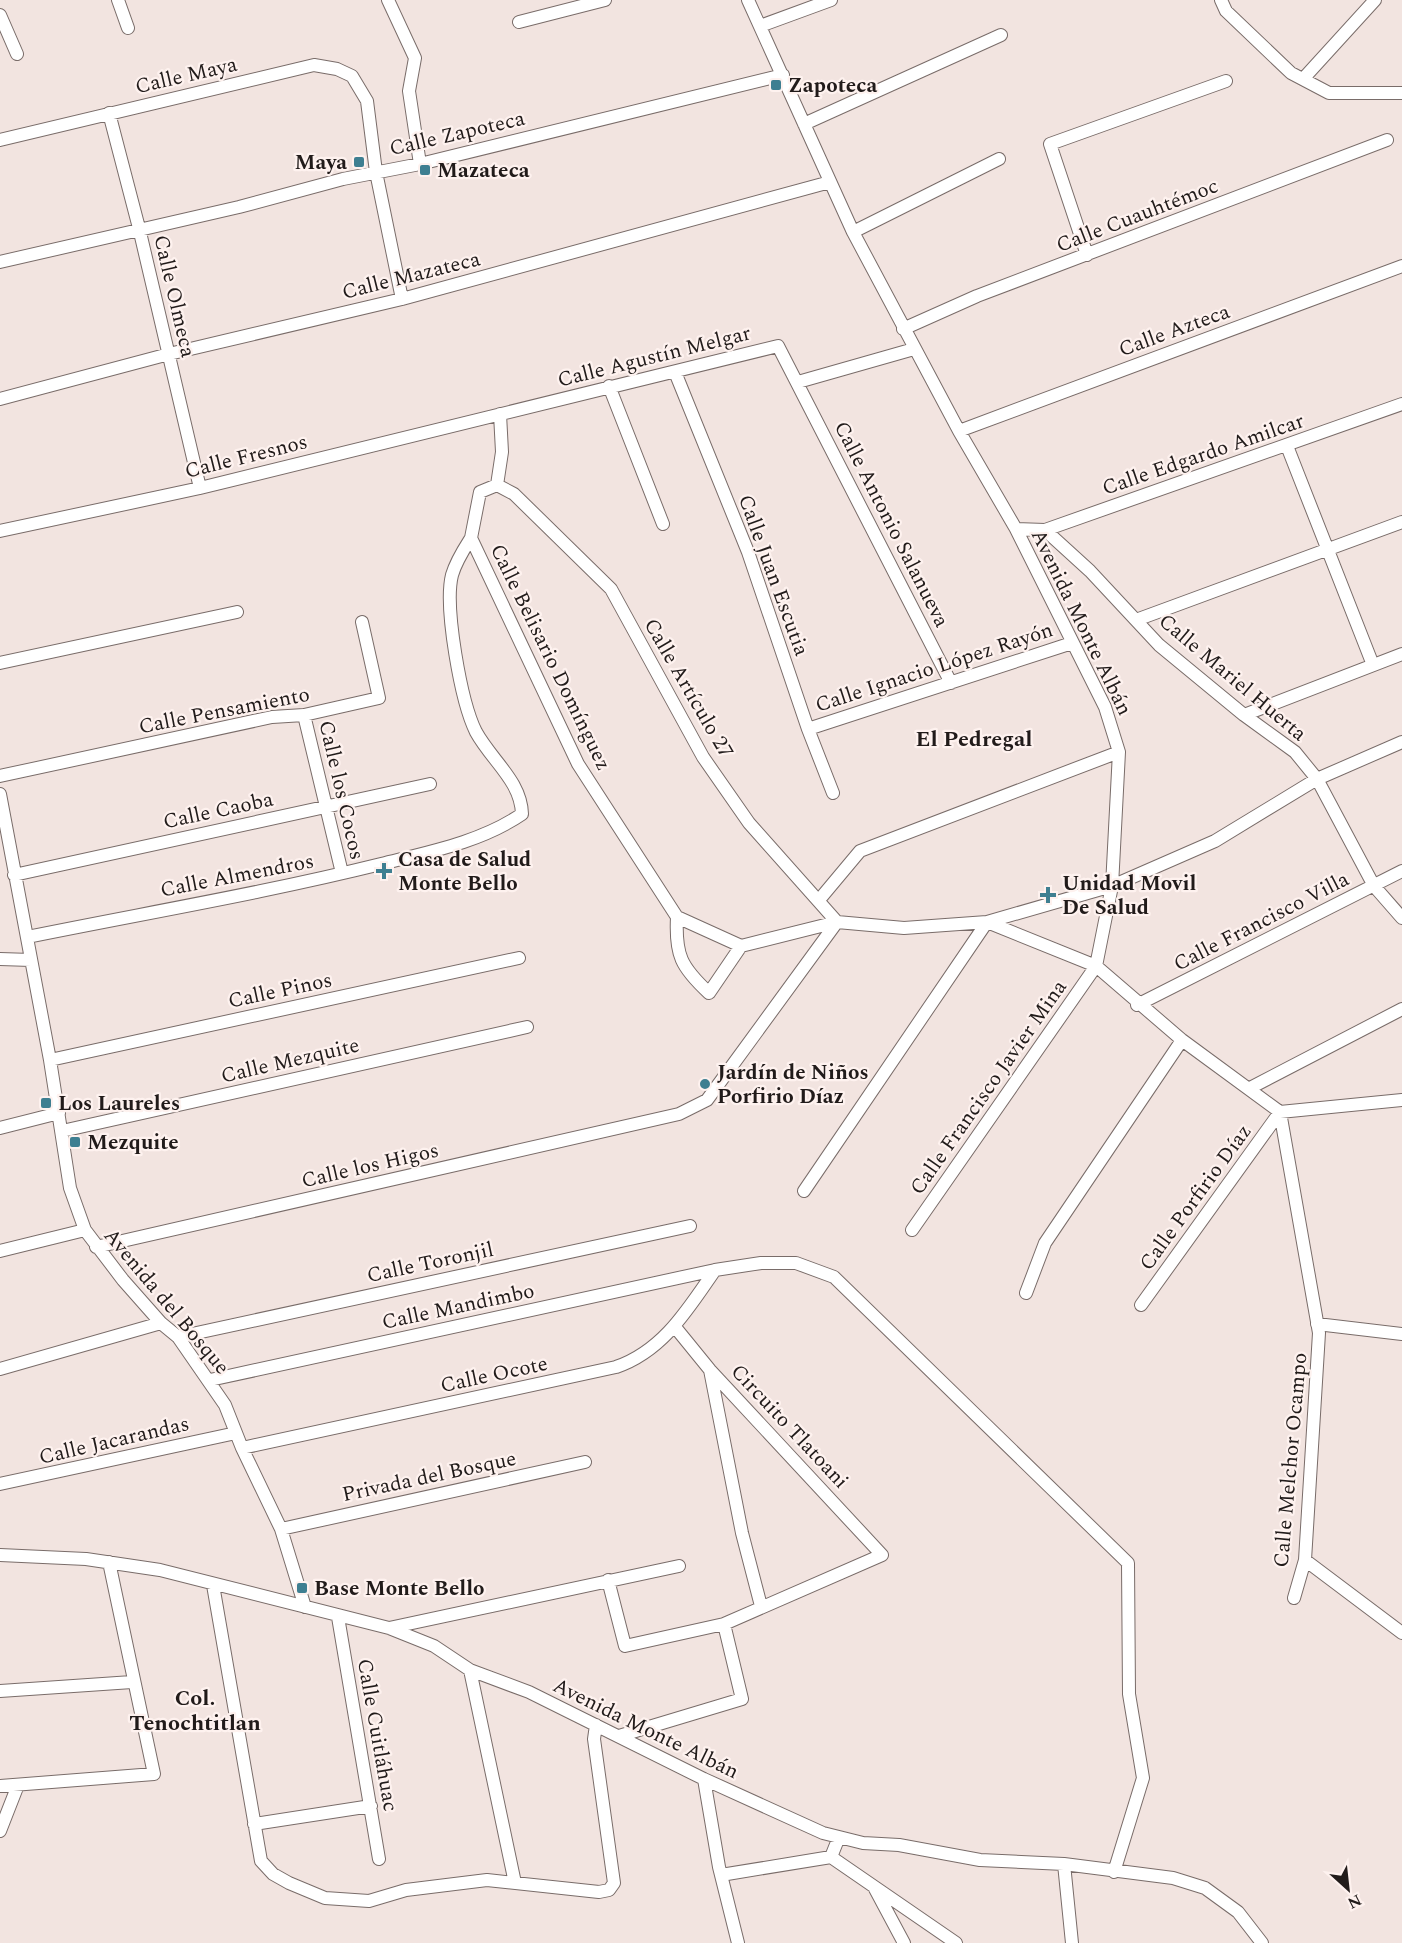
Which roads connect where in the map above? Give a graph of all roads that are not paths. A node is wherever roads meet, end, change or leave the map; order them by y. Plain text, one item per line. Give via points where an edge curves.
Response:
1 (118, 0) edge
2 (388, 0) edge
3 (605, 0) edge
4 (748, 0) edge
5 (831, 0) edge
6 (1221, 0) edge
7 (1375, 0) edge
8 (0, 15) edge
9 (519, 22) dead end
10 (760, 26) junction
11 (128, 28) dead end
12 (1001, 35) dead end
13 (17, 54) dead end
14 (783, 75) junction
15 (1303, 79) junction
16 (1226, 81) dead end
17 (1402, 93) edge
18 (109, 113) junction
19 (804, 124) junction
20 (0, 140) edge
21 (1387, 140) dead end
22 (999, 159) dead end
23 (420, 164) junction
24 (375, 172) junction
25 (830, 182) junction
26 (139, 228) junction
27 (853, 232) junction
28 (1087, 255) junction
29 (0, 262) edge
30 (1402, 266) edge
31 (402, 299) junction
32 (903, 329) junction
33 (914, 349) junction
34 (169, 354) junction
35 (675, 372) junction
36 (798, 382) junction
37 (609, 386) junction
38 (0, 399) edge
39 (1402, 404) edge
40 (500, 414) junction
41 (959, 431) junction
42 (1287, 446) junction
43 (497, 485) junction
44 (200, 488) junction
45 (1402, 522) edge
46 (663, 524) dead end
47 (1016, 529) junction
48 (1045, 530) junction
49 (0, 531) edge
50 (471, 538) junction
51 (1329, 550) junction
52 (237, 612) dead end
53 (1136, 620) junction
54 (362, 622) dead end
55 (1072, 643) junction
56 (1402, 654) edge
57 (0, 663) edge
58 (1373, 665) junction
59 (951, 683) junction
60 (304, 715) junction
61 (1244, 715) junction
62 (808, 729) junction
63 (1402, 742) edge
64 (1119, 752) junction
65 (0, 776) edge
66 (1317, 779) junction
67 (430, 784) dead end
68 (833, 793) dead end
69 (0, 794) edge
70 (327, 806) junction
71 (1402, 871) edge
72 (342, 873) junction
73 (14, 875) junction
74 (1112, 885) junction
75 (1374, 886) junction
76 (819, 900) junction
77 (677, 917) junction
78 (1402, 918) edge
79 (837, 922) junction
80 (987, 922) junction
81 (27, 937) junction
82 (741, 946) junction
83 (519, 958) dead end
84 (0, 959) edge
85 (31, 960) junction
86 (1096, 966) junction
87 (1137, 1005) junction
88 (1402, 1009) edge
89 (527, 1027) dead end
90 (1182, 1040) junction
91 (50, 1060) junction
92 (1250, 1088) junction
93 (1402, 1100) edge
94 (1280, 1112) junction
95 (59, 1113) junction
96 (0, 1128) edge
97 (62, 1131) junction
98 (804, 1191) dead end
99 (690, 1226) dead end
100 (85, 1230) junction
101 (912, 1230) dead end
102 (96, 1247) junction
103 (0, 1251) edge
104 (715, 1270) junction
105 (1026, 1293) dead end
106 (1141, 1305) dead end
107 (161, 1323) junction
108 (1317, 1324) junction
109 (675, 1327) junction
110 (1402, 1334) edge
111 (178, 1337) junction
112 (0, 1369) edge
113 (710, 1370) junction
114 (210, 1380) junction
115 (236, 1433) junction
116 (242, 1448) junction
117 (585, 1462) dead end
118 (0, 1472) edge
119 (4, 1484) edge
120 (281, 1529) junction
121 (0, 1555) edge
122 (1305, 1560) junction
123 (109, 1562) junction
124 (679, 1566) dead end
125 (608, 1580) junction
126 (213, 1585) junction
127 (1294, 1598) dead end
128 (761, 1606) junction
129 (305, 1607) junction
130 (338, 1617) junction
131 (724, 1624) junction
132 (389, 1628) junction
133 (1402, 1633) edge
134 (470, 1670) junction
135 (132, 1682) junction
136 (0, 1691) edge
137 (596, 1725) junction
138 (619, 1736) junction
139 (704, 1779) junction
140 (18, 1785) junction
141 (0, 1786) edge
142 (371, 1806) junction
143 (254, 1824) junction
144 (0, 1832) edge
145 (839, 1837) junction
146 (831, 1857) junction
147 (379, 1859) dead end
148 (1064, 1864) junction
149 (720, 1871) junction
150 (1114, 1872) junction
151 (515, 1883) junction
152 (872, 1883) junction
153 (738, 1943) edge
154 (904, 1943) edge
155 (956, 1943) edge
156 (1072, 1943) edge
157 (1262, 1943) edge

1 - 11 street
2 - 23 street via 415,58 409,91
3 - 9 street
4 - 10 street, Avenida Monte Albán
5 - 10 street
6 - 15 street via 1226,11 1291,73
7 - 15 street
8 - 13 street
10 - 14 street, Avenida Monte Albán
12 - 19 street
14 - 19 street, Avenida Monte Albán
14 - 23 street, Calle Zapoteca
15 - 17 street via 1329,93
16 - 28 street via 1050,144
18 - 20 street, Calle Maya
18 - 24 street, Calle Maya via 314,65 337,69 352,76 367,102
18 - 26 street, Calle Olmeca
19 - 25 street, Avenida Monte Albán
21 - 28 street, Calle Cuauhtémoc
22 - 27 street
23 - 24 street, Calle Zapoteca
24 - 26 street, Calle Zapoteca
24 - 31 street
25 - 27 street, Avenida Monte Albán
25 - 31 street, Calle Mazateca
26 - 29 street, Calle Zapoteca
26 - 34 street, Calle Olmeca
27 - 32 street, Avenida Monte Albán
28 - 32 street, Calle Cuauhtémoc via 977,296
30 - 41 street, Calle Azteca
31 - 34 street, Calle Mazateca
32 - 33 street, Avenida Monte Albán
33 - 36 street
33 - 41 street, Avenida Monte Albán
34 - 38 street, Calle Mazateca
34 - 44 street, Calle Olmeca
35 - 36 street, Calle Agustín Melgar via 778,346
35 - 37 street, Calle Agustín Melgar
35 - 62 street, Calle Juan Escutia via 748,552
36 - 59 street, Calle Antonio Salanueva
37 - 40 street, Calle Agustín Melgar
37 - 46 street
39 - 42 street, Calle Edgardo Amilcar
40 - 43 street via 502,452
40 - 44 street, Calle Fresnos
41 - 47 street, Avenida Monte Albán
42 - 48 street, Calle Edgardo Amilcar
42 - 51 street
43 - 50 street, Calle Belisario Domínguez via 480,492
43 - 76 street, Calle Artículo 27 via 514,494 611,589 703,757 749,822
44 - 49 street, Calle Fresnos
45 - 51 street
47 - 48 street, Calle Edgardo Amilcar
47 - 55 street, Avenida Monte Albán
48 - 53 street, Calle Mariel Huerta
50 - 72 street, Calle Almendros via 452,574 449,600 464,696 477,733 522,798 522,814 505,826 453,846
50 - 77 street, Calle Belisario Domínguez via 578,764
51 - 53 street
51 - 58 street
52 - 57 street
53 - 61 street, Calle Mariel Huerta via 1159,645
54 - 60 street, Calle Pensamiento via 379,698
55 - 59 street, Calle Ignacio López Rayón
55 - 64 street, Avenida Monte Albán via 1105,707
56 - 58 street
58 - 61 street
59 - 62 street, Calle Ignacio López Rayón
60 - 65 street, Calle Pensamiento via 272,717
60 - 70 street, Calle los Cocos
61 - 66 street, Calle Mariel Huerta via 1295,752
62 - 68 street, Calle Juan Escutia
63 - 66 street
64 - 74 street, Avenida Monte Albán
64 - 76 street via 860,851
66 - 74 street via 1215,841
66 - 75 street, Calle Mariel Huerta
67 - 70 street, Calle Caoba
69 - 73 street, Avenida del Bosque
70 - 72 street, Calle los Cocos
70 - 73 street, Calle Caoba
71 - 75 street, Calle Francisco Villa
72 - 81 street, Calle Almendros
73 - 81 street, Avenida del Bosque
74 - 80 street
74 - 86 street, Avenida Monte Albán
75 - 78 street, Calle Mariel Huerta
75 - 87 street, Calle Francisco Villa
76 - 79 street, Calle Artículo 27
77 - 82 street
77 - 82 street via 676,943 688,973 709,993
79 - 80 street via 904,928
79 - 82 street
79 - 102 street, Calle los Higos via 707,1100 679,1114
80 - 86 street
80 - 98 street
81 - 85 street, Avenida del Bosque
83 - 91 street, Calle Pinos
84 - 85 street
85 - 91 street, Avenida del Bosque
86 - 87 street
86 - 101 street, Calle Francisco Javier Mina
87 - 90 street
88 - 92 street
89 - 97 street, Calle Mezquite
90 - 92 street
90 - 105 street via 1045,1242
91 - 95 street, Avenida del Bosque
92 - 94 street
93 - 94 street
94 - 106 street, Calle Porfirio Díaz
94 - 108 street
95 - 96 street
95 - 97 street, Avenida del Bosque
97 - 100 street, Avenida del Bosque via 70,1188
99 - 111 street, Calle Toronjil
100 - 102 street, Avenida del Bosque
100 - 103 street
102 - 107 street, Avenida del Bosque
104 - 109 street, Calle Ocote
104 - 114 street, Calle Mandimbo
104 - 150 street, Calle Mandimbo via 761,1263 796,1263 834,1277 1128,1563 1129,1694 1143,1778
107 - 111 street, Avenida del Bosque
107 - 112 street
108 - 110 street
108 - 122 street, Calle Melchor Ocampo
109 - 113 street
109 - 116 street, Calle Ocote via 636,1360 616,1367
111 - 114 street, Avenida del Bosque
113 - 128 street, Circuito Tlatoani via 742,1533
113 - 128 street, Circuito Tlatoani via 882,1555
114 - 115 street, Avenida del Bosque
115 - 116 street, Avenida del Bosque
115 - 119 street, Calle Jacarandas
116 - 120 street, Avenida del Bosque
117 - 120 street, Privada del Bosque
118 - 119 street
120 - 129 street, Avenida del Bosque
121 - 123 street, Avenida Monte Albán
122 - 127 street, Calle Melchor Ocampo
122 - 133 street
123 - 126 street, Avenida Monte Albán via 160,1570
123 - 135 street
124 - 125 street
125 - 131 street via 625,1646
125 - 132 street
126 - 129 street, Avenida Monte Albán
126 - 143 street
128 - 131 street
129 - 130 street, Avenida Monte Albán
130 - 132 street, Avenida Monte Albán
130 - 142 street, Calle Cuitláhuac
131 - 138 street via 742,1699
132 - 134 street, Avenida Monte Albán via 434,1646
134 - 137 street, Avenida Monte Albán via 529,1692
134 - 151 street
135 - 136 street
135 - 140 street via 153,1774
137 - 138 street, Avenida Monte Albán
137 - 151 street via 594,1739 614,1883 609,1890 599,1892
138 - 139 street, Avenida Monte Albán
139 - 145 street, Avenida Monte Albán
139 - 149 street
140 - 141 street
140 - 144 street
142 - 143 street
142 - 147 street, Calle Cuitláhuac
143 - 151 street via 261,1861 273,1874 325,1898 369,1901 436,1885 487,1880
145 - 146 street
145 - 148 street, Avenida Monte Albán via 980,1860
146 - 149 street
146 - 152 street
148 - 150 street, Avenida Monte Albán
148 - 156 street
149 - 153 street
150 - 157 street, Avenida Monte Albán via 1173,1878 1205,1888 1238,1912
152 - 154 street
152 - 155 street

